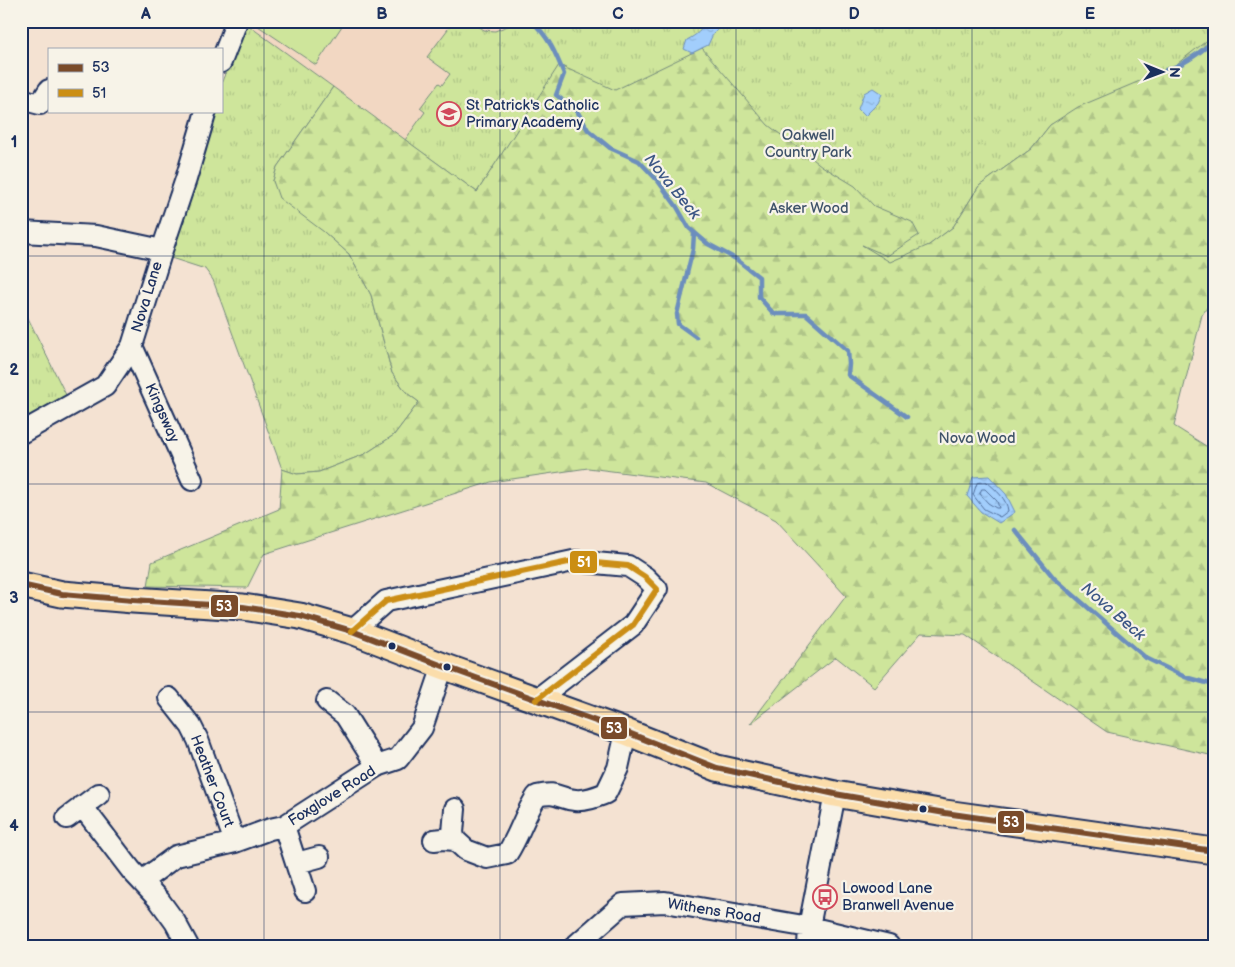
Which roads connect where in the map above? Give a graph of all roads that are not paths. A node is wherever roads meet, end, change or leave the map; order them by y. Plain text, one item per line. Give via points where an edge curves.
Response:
1 (237, 21) edge
2 (222, 59) edge
3 (48, 92) edge
4 (21, 99) edge
5 (206, 112) edge
6 (21, 232) edge
7 (162, 250) junction
8 (132, 346) junction
9 (21, 433) edge
10 (192, 480) dead end
11 (24, 588) edge
12 (352, 631) junction
13 (443, 666) junction
14 (169, 698) dead end
15 (536, 700) junction
16 (327, 701) dead end
17 (626, 732) junction
18 (377, 766) junction
19 (98, 794) dead end
20 (835, 794) junction
21 (455, 809) dead end
22 (284, 826) junction
23 (434, 840) dead end
24 (455, 840) junction
25 (235, 842) junction
26 (1214, 850) edge
27 (319, 857) dead end
28 (297, 863) junction
29 (142, 881) junction
30 (305, 891) dead end
31 (808, 936) edge
32 (188, 946) edge
33 (575, 946) edge
34 (889, 946) edge

1 - 2 street
3 - 4 street via 40,104
5 - 7 street, Nova Lane
6 - 7 street via 96,236
7 - 8 street, Nova Lane
8 - 9 street, Nova Lane via 105,386
8 - 10 street, Kingsway
11 - 12 main road via 62,594 243,606 300,616
12 - 13 main road
12 - 15 street via 386,601 573,561 628,566 658,589 633,625
13 - 15 main road
13 - 18 street, Foxglove Road via 422,728 398,759
14 - 25 street, Heather Court via 198,740
15 - 17 main road
16 - 18 street via 345,715
17 - 20 main road via 717,768
17 - 24 street via 618,768 606,793 575,800 551,792 537,796 508,854 488,858 466,850
18 - 22 street, Foxglove Road
19 - 29 street via 75,812
20 - 26 main road via 945,813
20 - 31 street
21 - 24 street
22 - 25 street, Foxglove Road
22 - 28 street
23 - 24 street
25 - 29 street, Foxglove Road via 176,856
27 - 28 street
28 - 30 street
29 - 32 street via 175,922
31 - 33 street, Withens Road via 666,902 623,904
31 - 34 street, Withens Road

